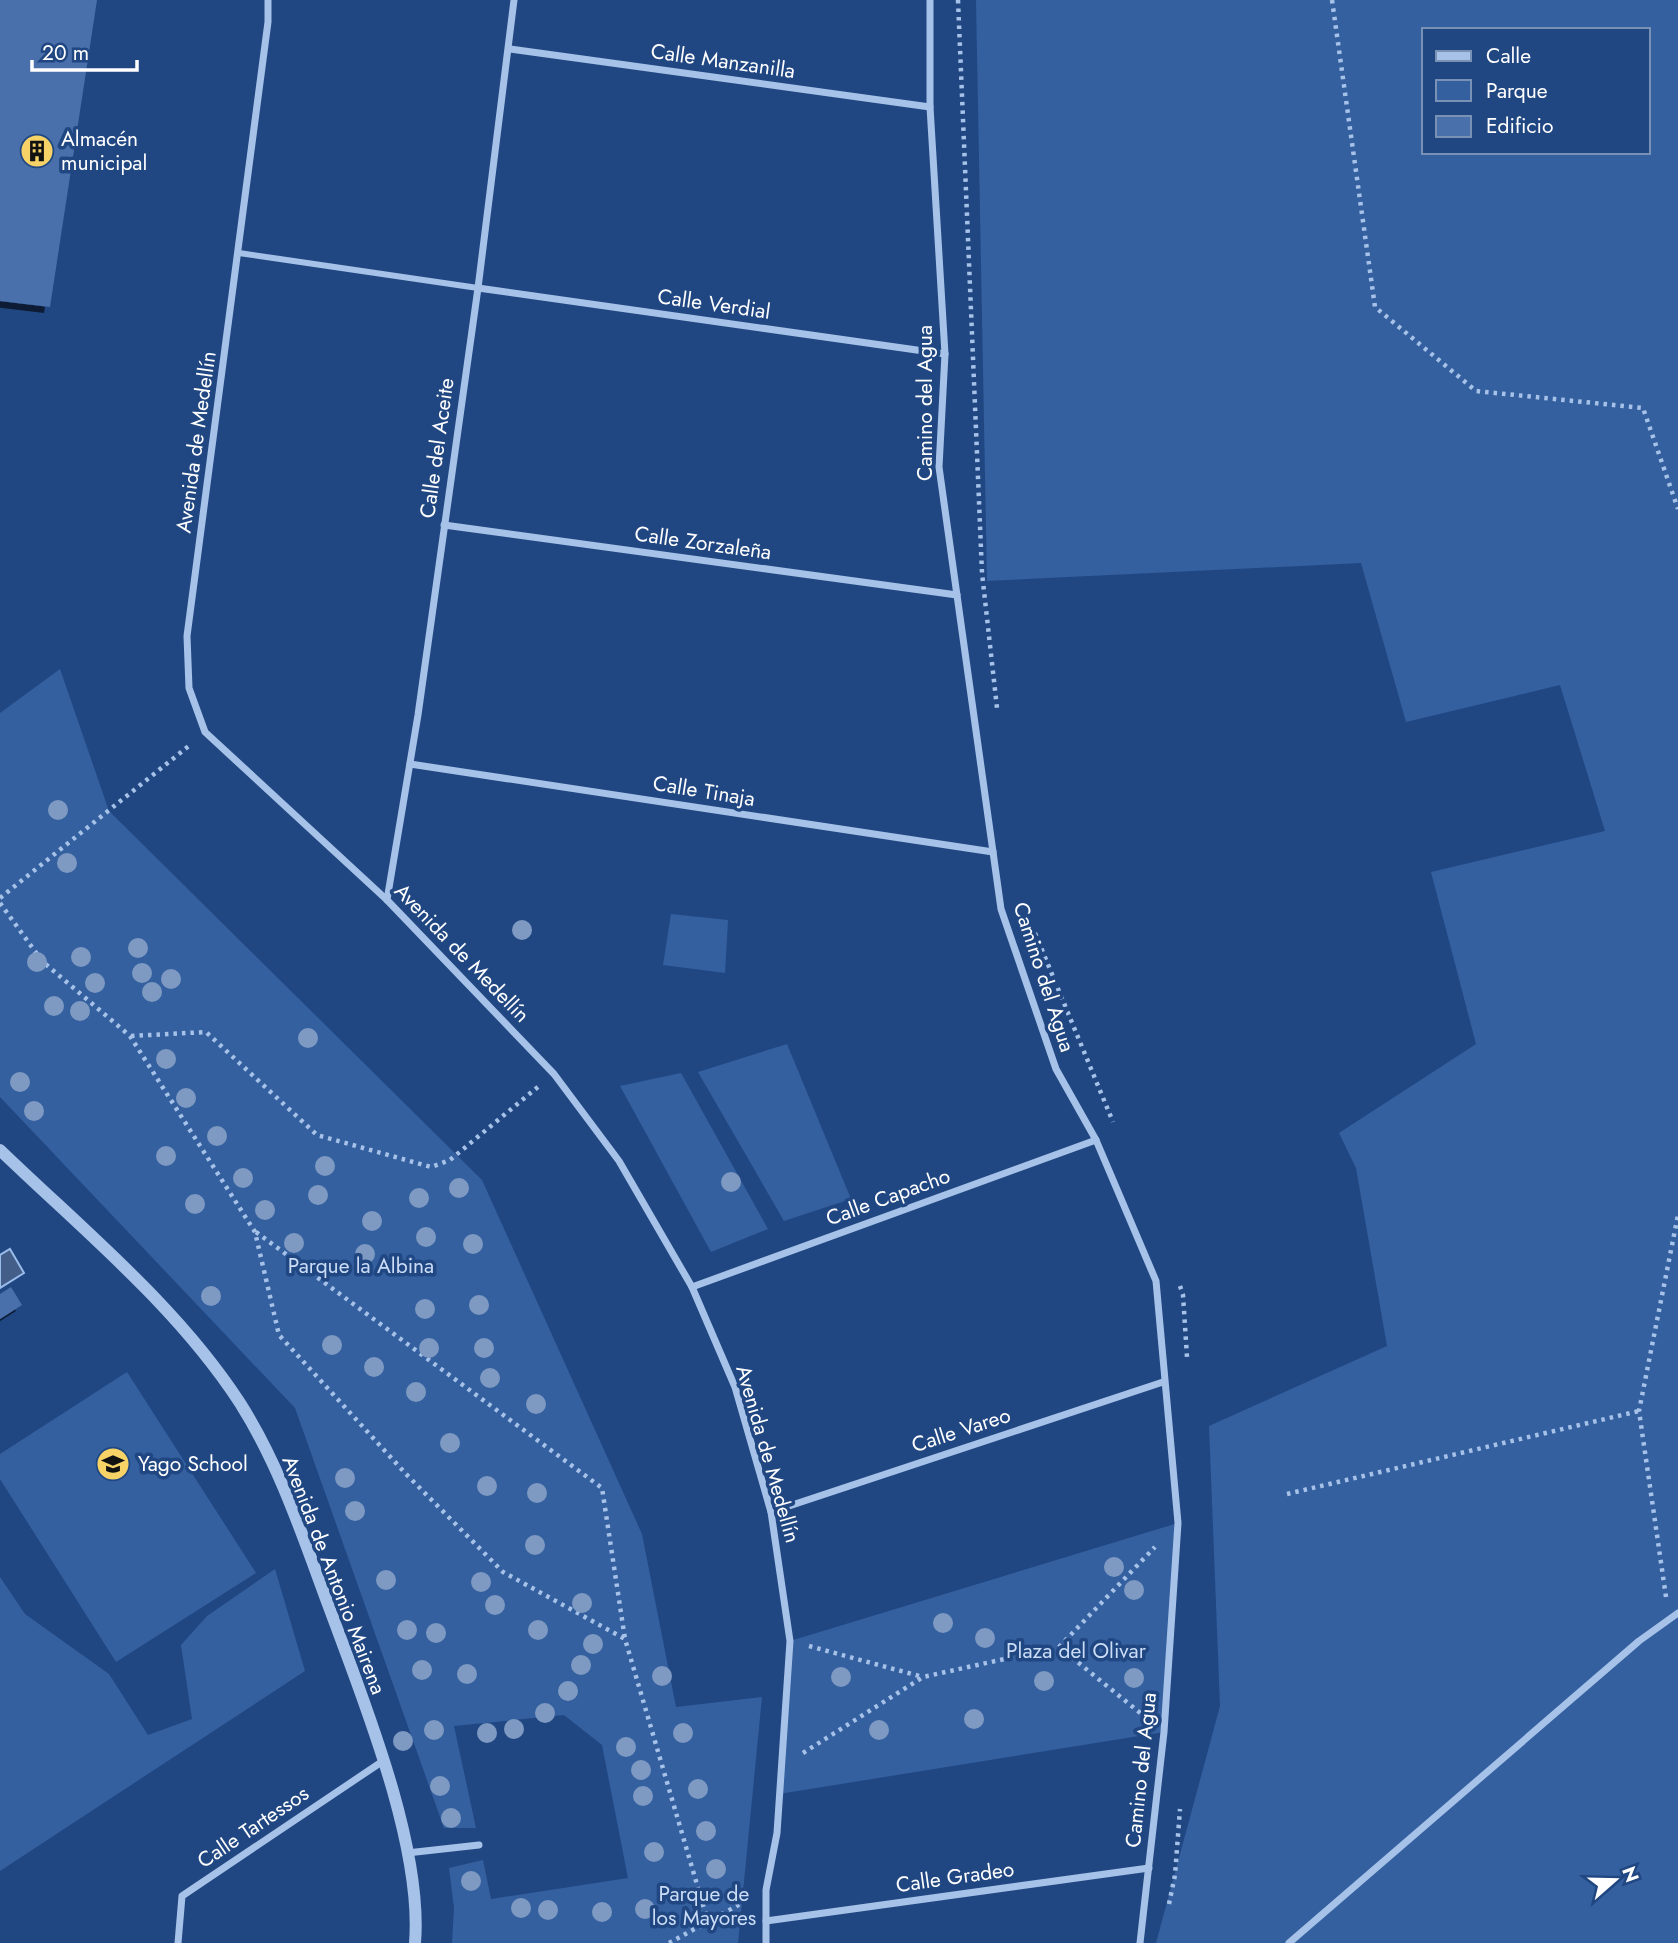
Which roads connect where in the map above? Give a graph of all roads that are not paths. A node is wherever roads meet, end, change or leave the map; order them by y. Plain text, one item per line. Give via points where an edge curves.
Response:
1 (268, 0) edge
2 (514, 0) edge
3 (930, 0) edge
4 (510, 48) junction
5 (930, 107) junction
6 (239, 253) junction
7 (478, 288) junction
8 (944, 355) junction
9 (444, 525) junction
10 (957, 595) junction
11 (410, 764) junction
12 (993, 852) junction
13 (387, 900) junction
14 (1096, 1140) junction
15 (0, 1150) edge
16 (692, 1287) junction
17 (1163, 1382) junction
18 (771, 1511) junction
19 (1678, 1613) edge
20 (383, 1761) junction
21 (478, 1845) dead end
22 (407, 1853) junction
23 (1149, 1868) junction
24 (766, 1921) junction
25 (178, 1943) edge
26 (415, 1943) edge
27 (766, 1943) edge
28 (1140, 1943) edge
29 (1289, 1943) edge

1 - 6 street, Avenida de Medellín
2 - 4 street, Calle del Aceite
3 - 5 street, Camino del Agua
4 - 5 street, Calle Manzanilla
4 - 7 street, Calle del Aceite
5 - 8 street, Camino del Agua
6 - 7 street
6 - 13 street, Avenida de Medellín via 187,636 188,688 205,733
7 - 8 street, Calle Verdial
7 - 9 street, Calle del Aceite
8 - 10 street, Camino del Agua via 939,467
9 - 10 street, Calle Zorzaleña
9 - 11 street, Calle del Aceite
10 - 12 street, Camino del Agua
11 - 12 street, Calle Tinaja
11 - 13 street, Calle del Aceite
12 - 14 street, Camino del Agua via 1001,909 1056,1069
13 - 16 street, Avenida de Medellín via 554,1074 619,1161
14 - 16 street, Calle Capacho
14 - 17 street, Camino del Agua via 1156,1281
15 - 20 street, Avenida de Antonio Mairena via 180,1324 240,1404 284,1486
16 - 18 street, Avenida de Medellín via 735,1387
17 - 18 street, Calle Vareo
17 - 23 street, Camino del Agua via 1178,1523 1164,1732
18 - 24 street, Avenida de Medellín via 790,1641
19 - 29 street via 1639,1641
20 - 22 street, Avenida de Antonio Mairena
20 - 25 street, Calle Tartessos via 182,1896
21 - 22 street
22 - 26 street, Avenida de Antonio Mairena
23 - 24 street, Calle Gradeo
23 - 28 street, Camino del Agua
24 - 27 street, Avenida de Medellín

